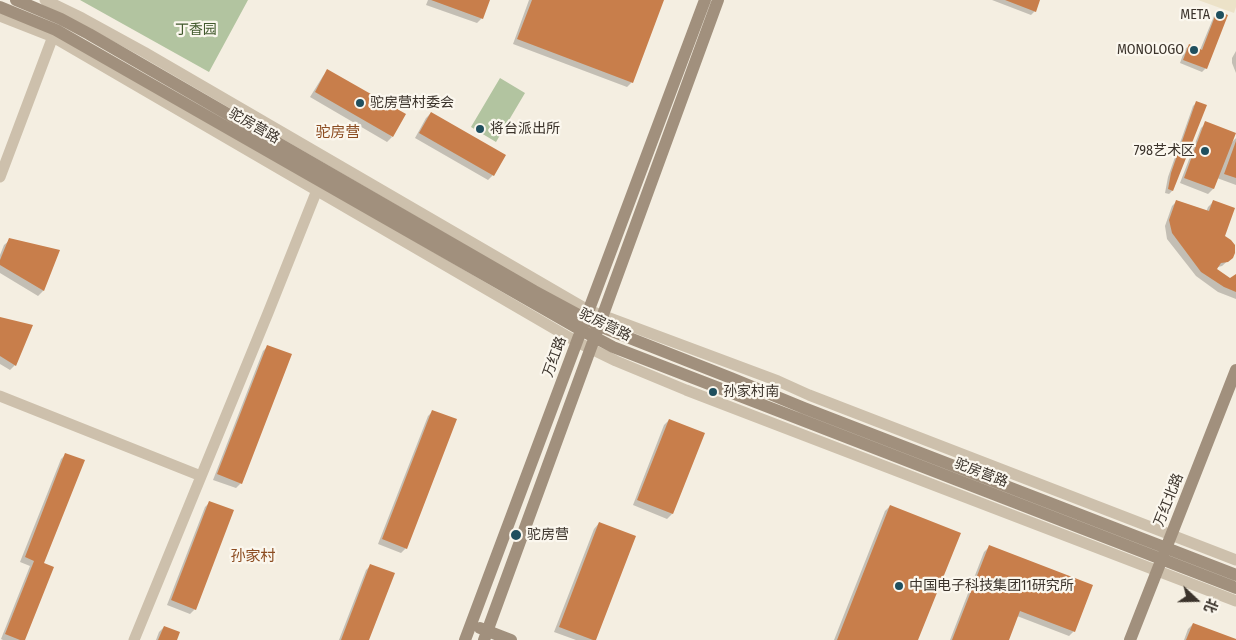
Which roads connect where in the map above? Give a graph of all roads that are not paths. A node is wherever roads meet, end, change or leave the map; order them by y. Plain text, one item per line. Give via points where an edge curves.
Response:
1 (16, 0) edge
2 (45, 0) edge
3 (705, 0) edge
4 (718, 0) edge
5 (0, 8) edge
6 (0, 16) edge
7 (54, 34) junction
8 (0, 177) edge
9 (318, 186) junction
10 (583, 325) junction
11 (596, 332) junction
12 (1236, 370) edge
13 (0, 396) edge
14 (201, 476) junction
15 (1171, 535) junction
16 (1162, 559) junction
17 (1236, 560) edge
18 (1236, 575) edge
19 (1236, 588) edge
20 (1236, 601) edge
21 (471, 625) junction
22 (485, 635) edge
23 (134, 640) edge
24 (466, 640) edge
25 (510, 640) edge
26 (1130, 640) edge

1 - 10 street, 驼房营路 via 89,34 534,291
2 - 10 street via 144,52
3 - 10 street, 万红路
4 - 11 street
5 - 7 street, 驼房营路
6 - 7 street
7 - 8 street
7 - 9 street, 驼房营路
9 - 10 street, 驼房营路
9 - 14 street
10 - 11 street, 驼房营路
10 - 11 street
10 - 21 street, 万红路
11 - 15 street via 778,381
11 - 16 street, 驼房营路 via 731,378
11 - 16 street via 616,361 695,393
11 - 22 street
12 - 15 street, 万红北路
13 - 14 street
14 - 23 street
15 - 16 street, 万红北路
15 - 17 street
16 - 18 street, 驼房营路
16 - 19 street, 驼房营路
16 - 20 street
16 - 26 street, 万红北路
21 - 22 street
21 - 24 street, 万红路
22 - 25 street

